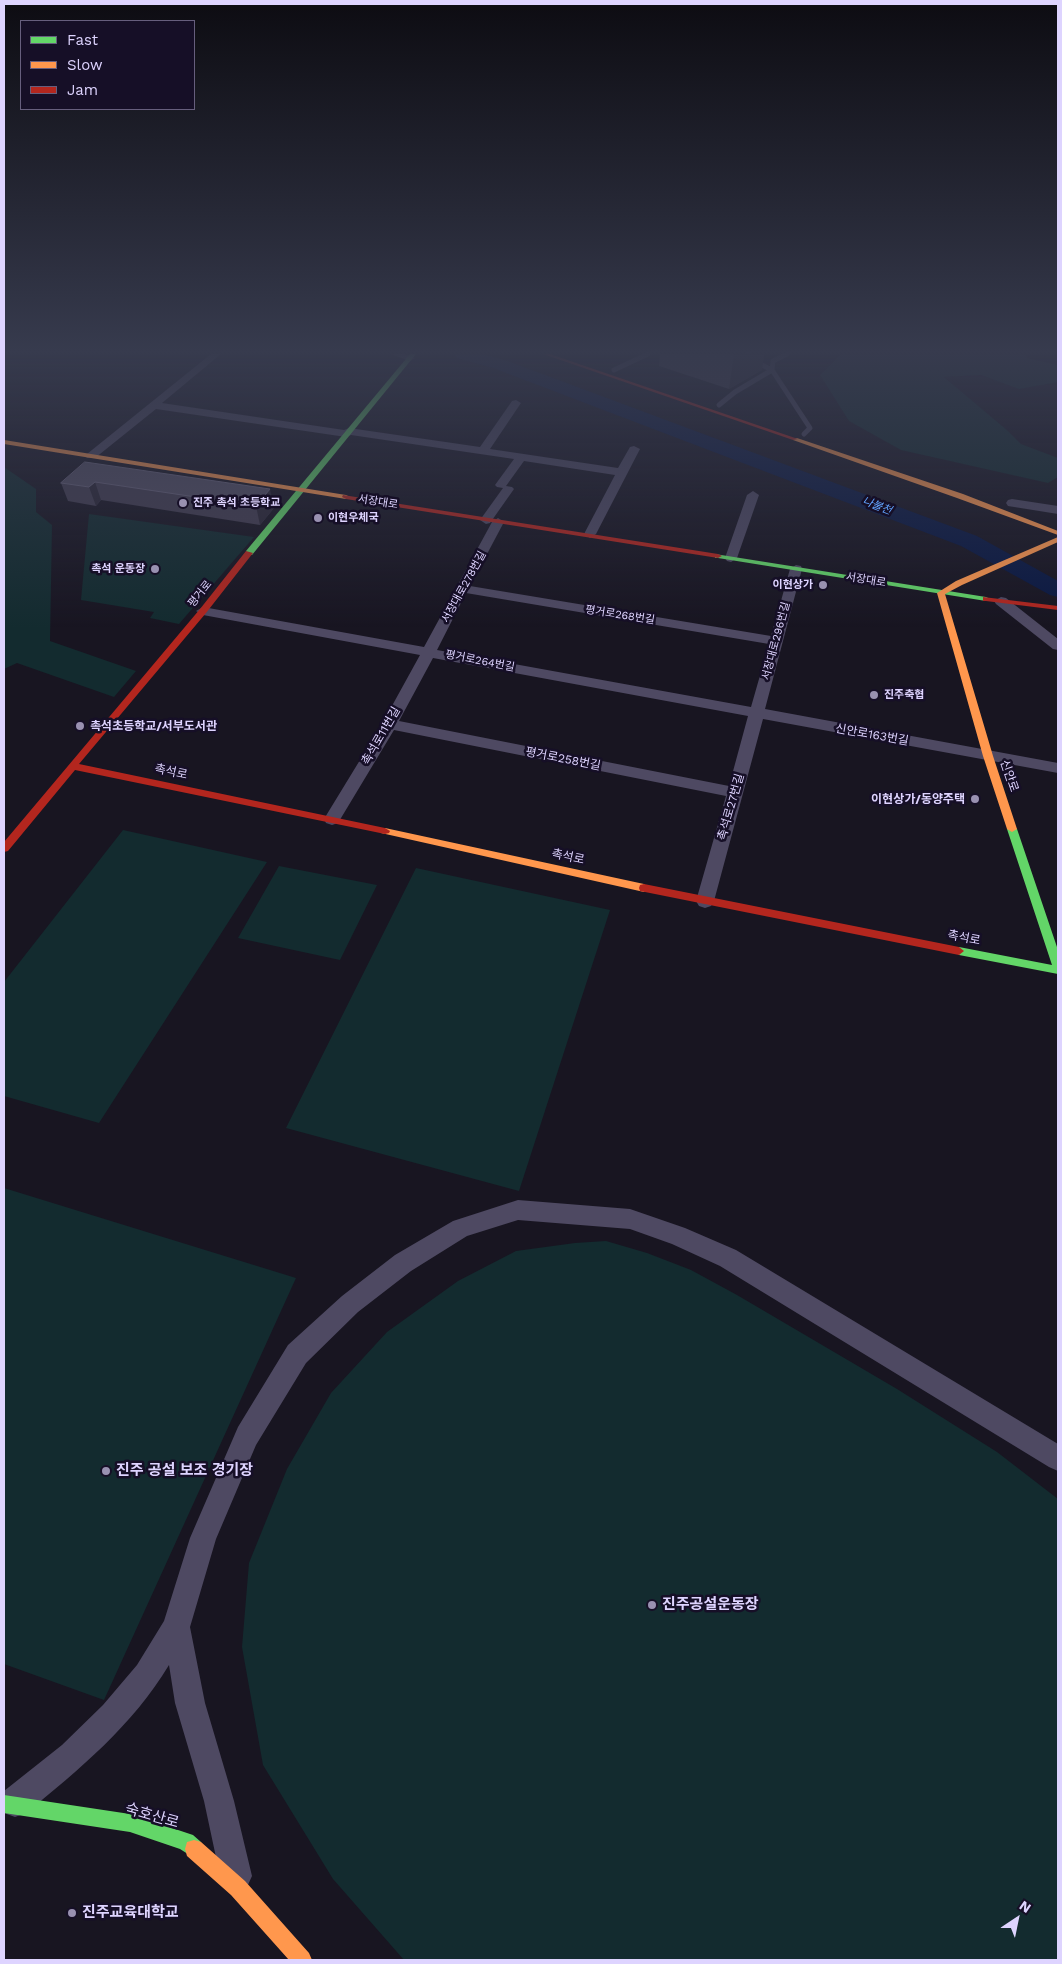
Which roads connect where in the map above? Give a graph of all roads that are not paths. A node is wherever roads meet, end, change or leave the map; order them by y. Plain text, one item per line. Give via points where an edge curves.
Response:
1 (27, 446) edge
2 (104, 446) edge
3 (337, 446) edge
4 (444, 446) edge
5 (486, 446) edge
6 (813, 446) edge
7 (839, 446) edge
8 (634, 448) dead end
9 (482, 451) junction
10 (91, 456) junction
11 (521, 456) junction
12 (621, 472) junction
13 (300, 489) junction
14 (753, 495) dead end
15 (1012, 503) junction
16 (1058, 510) edge
17 (492, 521) junction
18 (1058, 521) edge
19 (1058, 533) edge
20 (590, 534) junction
21 (1058, 539) edge
22 (731, 558) junction
23 (796, 569) junction
24 (464, 589) junction
25 (942, 593) junction
26 (1001, 601) junction
27 (1058, 608) edge
28 (203, 611) junction
29 (776, 641) junction
30 (1058, 646) edge
31 (428, 651) junction
32 (757, 713) junction
33 (390, 724) junction
34 (988, 756) junction
35 (72, 766) junction
36 (1058, 768) edge
37 (736, 793) junction
38 (332, 819) junction
39 (4, 848) edge
40 (704, 901) junction
41 (1058, 965) edge
42 (1058, 970) edge
43 (1058, 1458) edge
44 (176, 1627) junction
45 (9, 1804) edge
46 (238, 1888) junction
47 (302, 1960) edge

1 - 10 street, 서장대로
2 - 10 street
3 - 13 street, 평거로
4 - 9 street
5 - 9 street
6 - 19 street
7 - 15 street
8 - 12 street
9 - 11 street
10 - 13 street, 서장대로
11 - 12 street
11 - 17 street
12 - 20 street
13 - 17 street, 서장대로
13 - 28 street, 평거로
14 - 22 street
15 - 16 street
15 - 18 street
17 - 20 street, 서장대로
17 - 24 street, 서장대로278번길
20 - 22 street, 서장대로
21 - 25 street
22 - 23 street, 서장대로
23 - 25 street, 서장대로
23 - 29 street, 서장대로296번길
24 - 29 street, 평거로268번길
24 - 31 street, 서장대로278번길
25 - 26 street, 서장대로
25 - 34 street, 신안로
26 - 27 street, 서장대로
26 - 30 street
28 - 31 street, 평거로264번길
28 - 35 street, 평거로
29 - 32 street, 서장대로296번길
31 - 32 street, 평거로264번길
31 - 33 street, 촉석로11번길
32 - 34 street, 신안로163번길
32 - 37 street, 촉석로27번길
33 - 37 street, 평거로258번길
33 - 38 street, 촉석로11번길
34 - 36 street, 신안로163번길
34 - 41 street, 신안로
35 - 38 street, 촉석로
35 - 39 street, 평거로
37 - 40 street, 촉석로27번길
38 - 40 street, 촉석로
40 - 42 street, 촉석로
43 - 44 street via 728,1258 677,1234 630,1219 518,1210 461,1228 403,1263 350,1304 297,1354 246,1436 203,1538
44 - 45 street via 146,1675 113,1715 73,1756
44 - 46 street via 190,1703 219,1801
45 - 46 street, 숙호산로 via 130,1823 186,1842
46 - 47 street, 숙호산로

